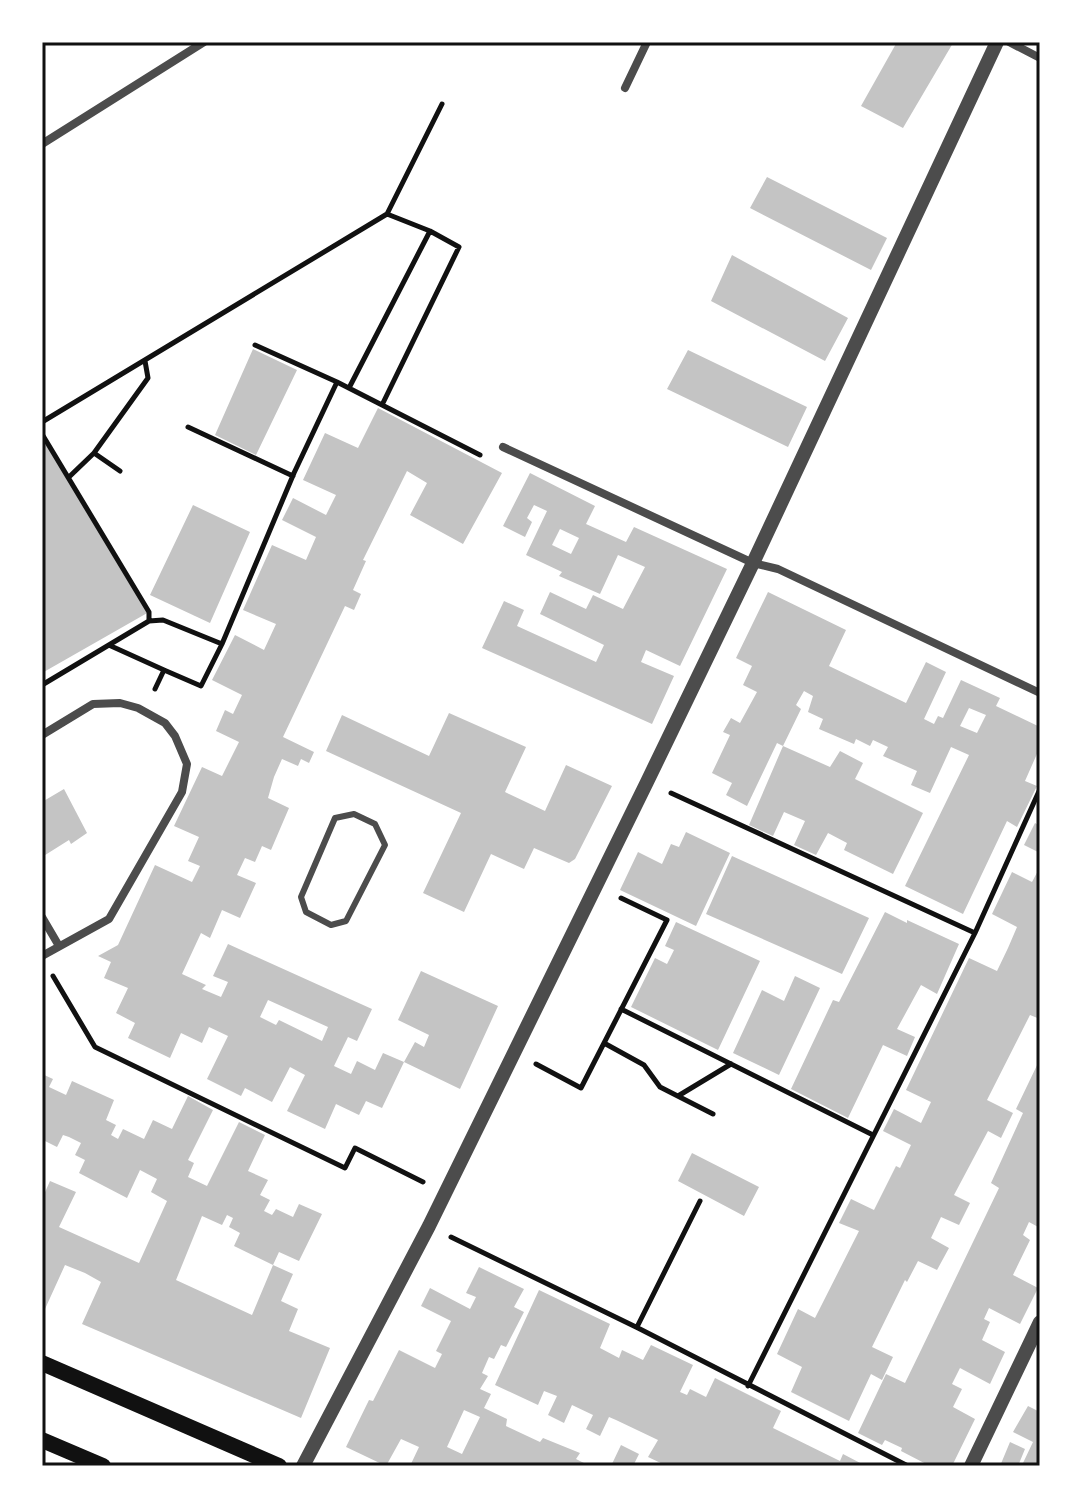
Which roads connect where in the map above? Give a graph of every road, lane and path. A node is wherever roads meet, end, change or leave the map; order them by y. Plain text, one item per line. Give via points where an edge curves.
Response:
1 (204, 42) edge
2 (647, 42) edge
3 (997, 42) edge
4 (1009, 42) edge
5 (1040, 58) edge
6 (625, 88) dead end
7 (442, 104) dead end
8 (42, 144) edge
9 (387, 214) junction
10 (430, 231) junction
11 (255, 345) dead end
12 (145, 361) junction
13 (337, 382) junction
14 (349, 388) junction
15 (382, 405) junction
16 (42, 422) edge
17 (188, 427) dead end
18 (42, 434) edge
19 (503, 447) joint
20 (94, 453) junction
21 (120, 471) dead end
22 (293, 476) junction
23 (69, 477) junction
24 (753, 563) junction
25 (149, 621) junction
26 (222, 644) junction
27 (111, 646) junction
28 (164, 670) junction
29 (42, 685) edge
30 (1040, 693) edge
31 (144, 711) junction
32 (42, 735) edge
33 (1040, 789) edge
34 (672, 794) dead end
35 (595, 885) junction
36 (42, 917) edge
37 (346, 921) joint
38 (975, 933) junction
39 (59, 946) junction
40 (42, 956) edge
41 (57, 982) dead end
42 (621, 1009) junction
43 (604, 1043) junction
44 (512, 1052) junction
45 (732, 1064) junction
46 (678, 1096) junction
47 (713, 1114) dead end
48 (873, 1135) junction
49 (416, 1179) dead end
50 (700, 1201) dead end
51 (452, 1238) dead end
52 (1040, 1322) edge
53 (637, 1327) junction
54 (42, 1363) edge
55 (748, 1386) junction
56 (42, 1440) edge
57 (103, 1466) edge
58 (279, 1466) edge
59 (303, 1466) edge
60 (908, 1466) edge
61 (971, 1466) edge

1 - 8 street
2 - 6 street
3 - 24 street
4 - 5 street
7 - 9 path
9 - 10 path
9 - 12 path
10 - 14 path
10 - 15 path via 459,247
11 - 13 path
12 - 16 path
12 - 20 path via 148,378
13 - 14 path
13 - 22 path
14 - 15 path
15 - 19 path via 494,462
17 - 22 path
18 - 23 path
19 - 24 street
20 - 21 path
20 - 23 path
22 - 26 path
23 - 25 path via 149,612
24 - 30 street via 778,569
24 - 35 street
25 - 26 path via 163,620
25 - 27 path
26 - 28 path via 201,686
27 - 28 path
27 - 29 path
28 - 31 path
31 - 32 street via 120,703 93,704
31 - 39 street via 175,736 187,764 182,792 109,919
33 - 38 path
34 - 38 path
35 - 42 path via 667,920
35 - 44 street
36 - 39 street
37 - 37 lane via 331,925 306,912 301,897 335,818 354,814 375,824 385,845
38 - 48 path
39 - 40 street
41 - 49 path via 95,1047 345,1168 355,1148
42 - 43 path
42 - 45 path
43 - 44 path via 581,1088
43 - 46 path via 644,1065 660,1087
44 - 59 street via 429,1226
45 - 46 path
45 - 48 path
46 - 47 path
48 - 55 path
50 - 53 path
51 - 53 path
52 - 61 street
53 - 55 path
54 - 58 main road
55 - 60 path
56 - 57 main road

